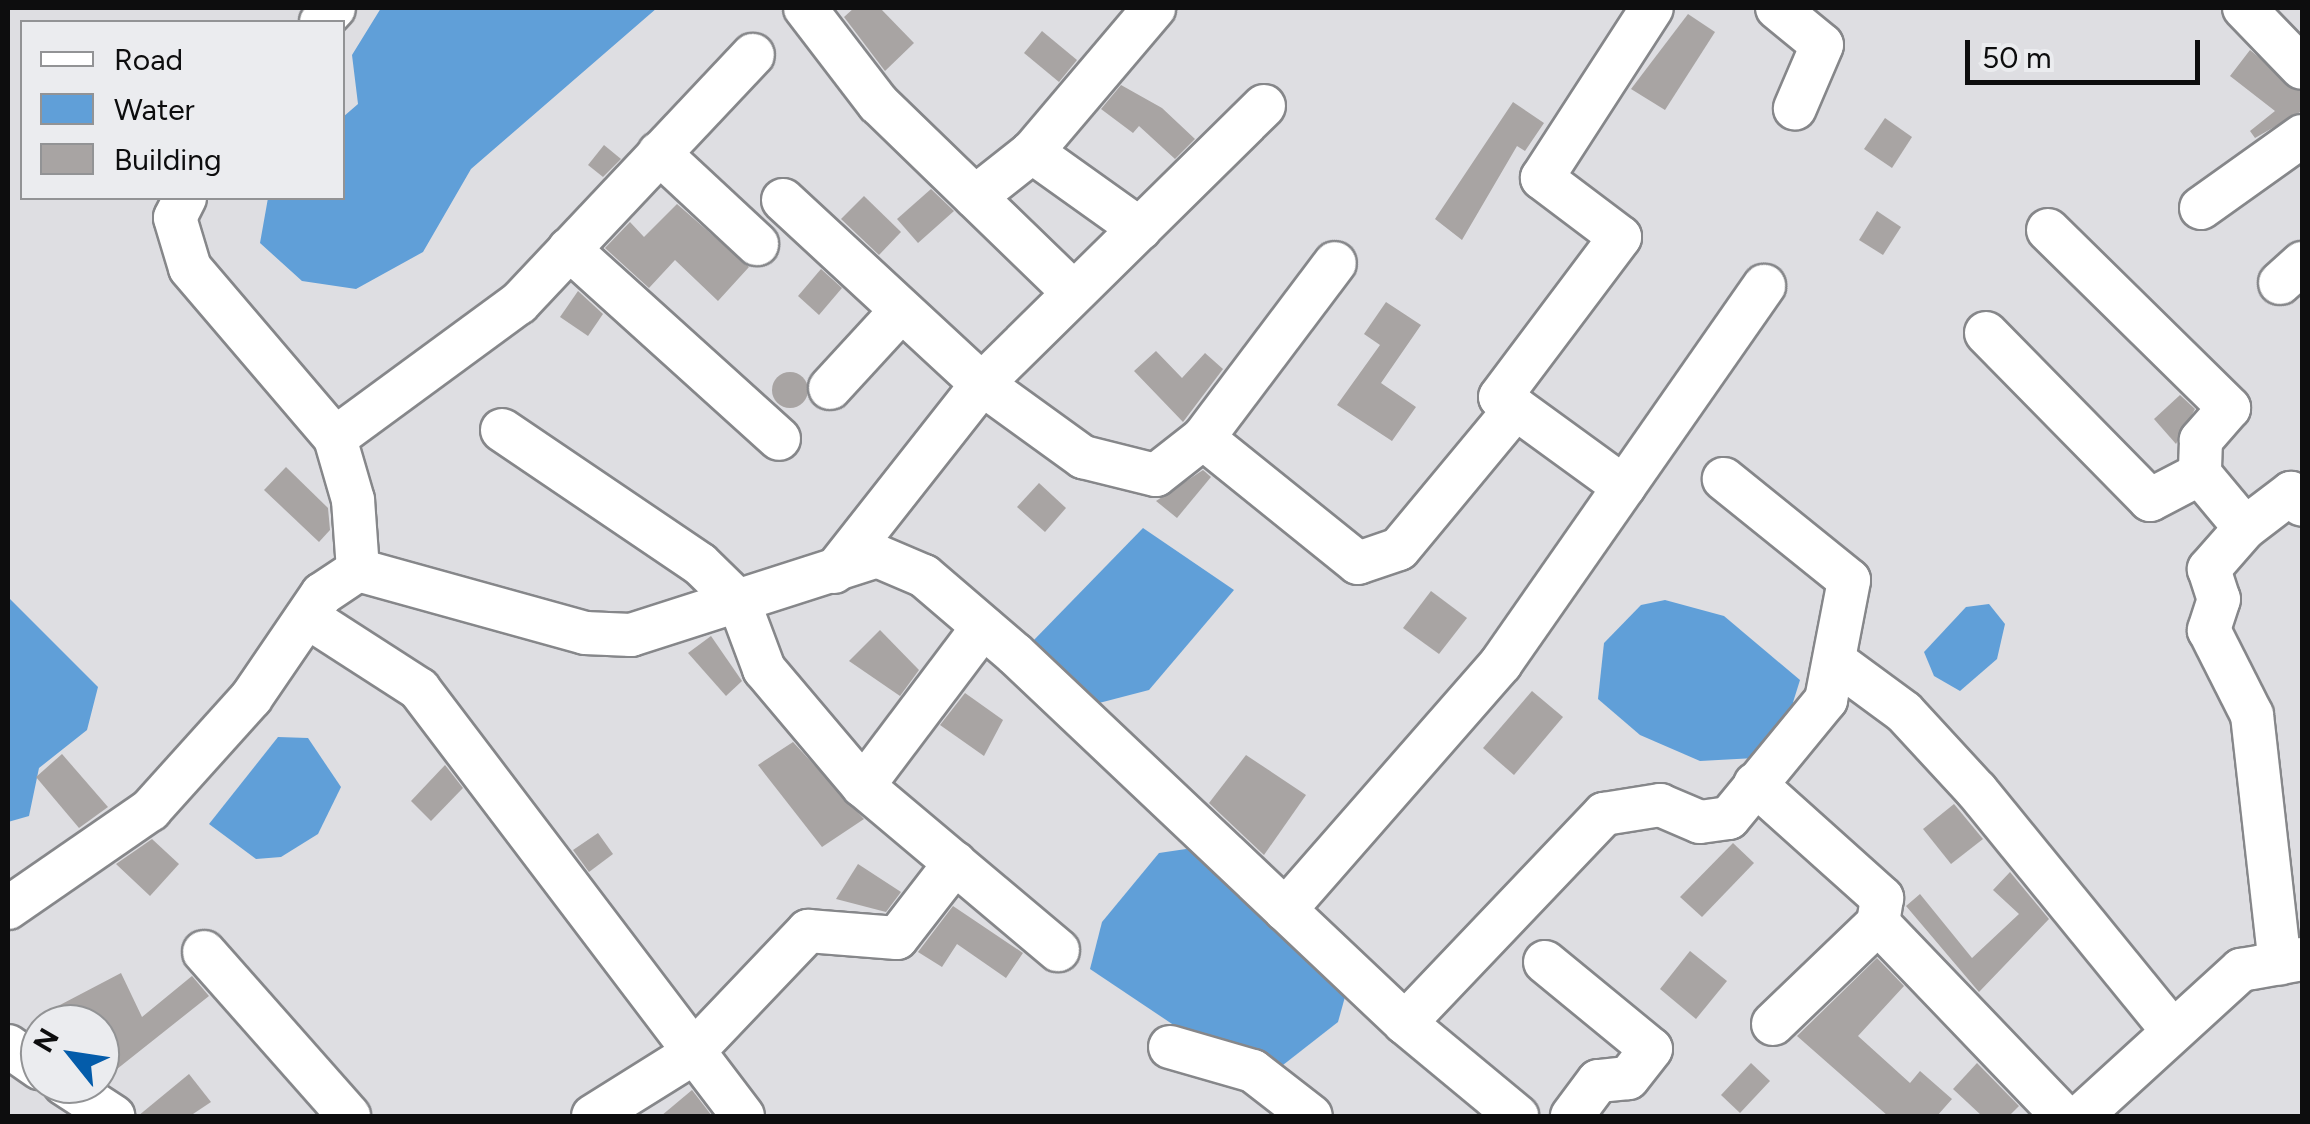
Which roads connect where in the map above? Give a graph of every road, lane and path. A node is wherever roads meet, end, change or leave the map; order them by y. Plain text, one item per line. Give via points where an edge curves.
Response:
1 (1154, 8) edge
2 (1652, 8) edge
3 (1777, 8) edge
4 (2244, 8) edge
5 (817, 12) edge
6 (753, 55) dead end
7 (2302, 68) edge
8 (1264, 106) dead end
9 (1794, 108) dead end
10 (2302, 136) edge
11 (1032, 152) junction
12 (660, 153) junction
13 (975, 197) junction
14 (184, 200) edge
15 (784, 200) dead end
16 (2201, 208) dead end
17 (1140, 230) junction
18 (2048, 230) dead end
19 (757, 244) dead end
20 (569, 248) junction
21 (1335, 263) dead end
22 (1764, 286) dead end
23 (1072, 290) junction
24 (898, 314) junction
25 (1986, 333) dead end
26 (982, 384) junction
27 (830, 388) dead end
28 (1516, 408) junction
29 (502, 430) dead end
30 (335, 438) junction
31 (1203, 438) junction
32 (778, 439) dead end
33 (2200, 474) junction
34 (1724, 479) dead end
35 (1624, 488) junction
36 (2302, 505) edge
37 (2245, 528) junction
38 (358, 570) junction
39 (833, 572) junction
40 (739, 602) junction
41 (308, 618) junction
42 (983, 627) junction
43 (1836, 662) junction
44 (1755, 784) junction
45 (863, 786) junction
46 (956, 862) junction
47 (8, 908) edge
48 (1284, 910) junction
49 (1878, 922) junction
50 (1058, 950) dead end
51 (204, 952) dead end
52 (2291, 961) edge
53 (1545, 962) dead end
54 (1405, 1024) junction
55 (1773, 1024) dead end
56 (2172, 1030) junction
57 (1170, 1046) dead end
58 (689, 1056) junction
59 (348, 1116) edge
60 (593, 1116) edge
61 (743, 1116) edge
62 (1311, 1116) edge
63 (1517, 1116) edge
64 (1572, 1116) edge
65 (2063, 1116) edge
66 (2081, 1116) edge

1 - 11 street
2 - 28 street via 1542,178 1620,237 1500,397
3 - 9 street via 1822,45
4 - 7 street
5 - 13 street via 878,104
6 - 12 street
8 - 17 street
10 - 16 street
11 - 13 street
11 - 17 street
12 - 19 street
12 - 20 street
13 - 23 street
14 - 30 street via 175,218 190,268
15 - 24 street
17 - 23 street
18 - 33 street via 2229,408 2201,440
20 - 30 street via 519,303
20 - 32 street
21 - 31 street
22 - 35 street
23 - 26 street
24 - 26 street
24 - 27 street
25 - 33 street via 2150,500
26 - 31 street via 1084,457 1156,475
26 - 39 street
28 - 31 street via 1399,549 1358,563
28 - 35 street
29 - 40 street via 700,564
30 - 38 street via 353,500
33 - 37 street
34 - 43 street via 1849,580
35 - 48 street via 1502,663
36 - 37 street via 2291,493
37 - 52 street via 2210,569 2219,599 2210,630 2252,715
38 - 40 street via 585,633 631,635
38 - 41 street via 322,594
39 - 40 street
39 - 42 street via 877,556 924,576
40 - 45 street via 764,669
41 - 47 street via 150,810
41 - 58 street via 420,690
42 - 45 street
42 - 48 street
43 - 44 street via 1826,700
43 - 56 street via 1904,712 1977,791
44 - 49 street via 1882,898
44 - 54 street via 1729,818 1700,822 1660,805 1604,814
45 - 46 street
46 - 50 street
46 - 58 street via 898,938 808,931
48 - 54 street
49 - 55 street
49 - 65 street
51 - 59 street
52 - 56 street via 2241,970
53 - 64 street via 1651,1049 1628,1078 1598,1081
54 - 63 street
56 - 66 street
57 - 62 street via 1253,1071
58 - 60 street
58 - 61 street

